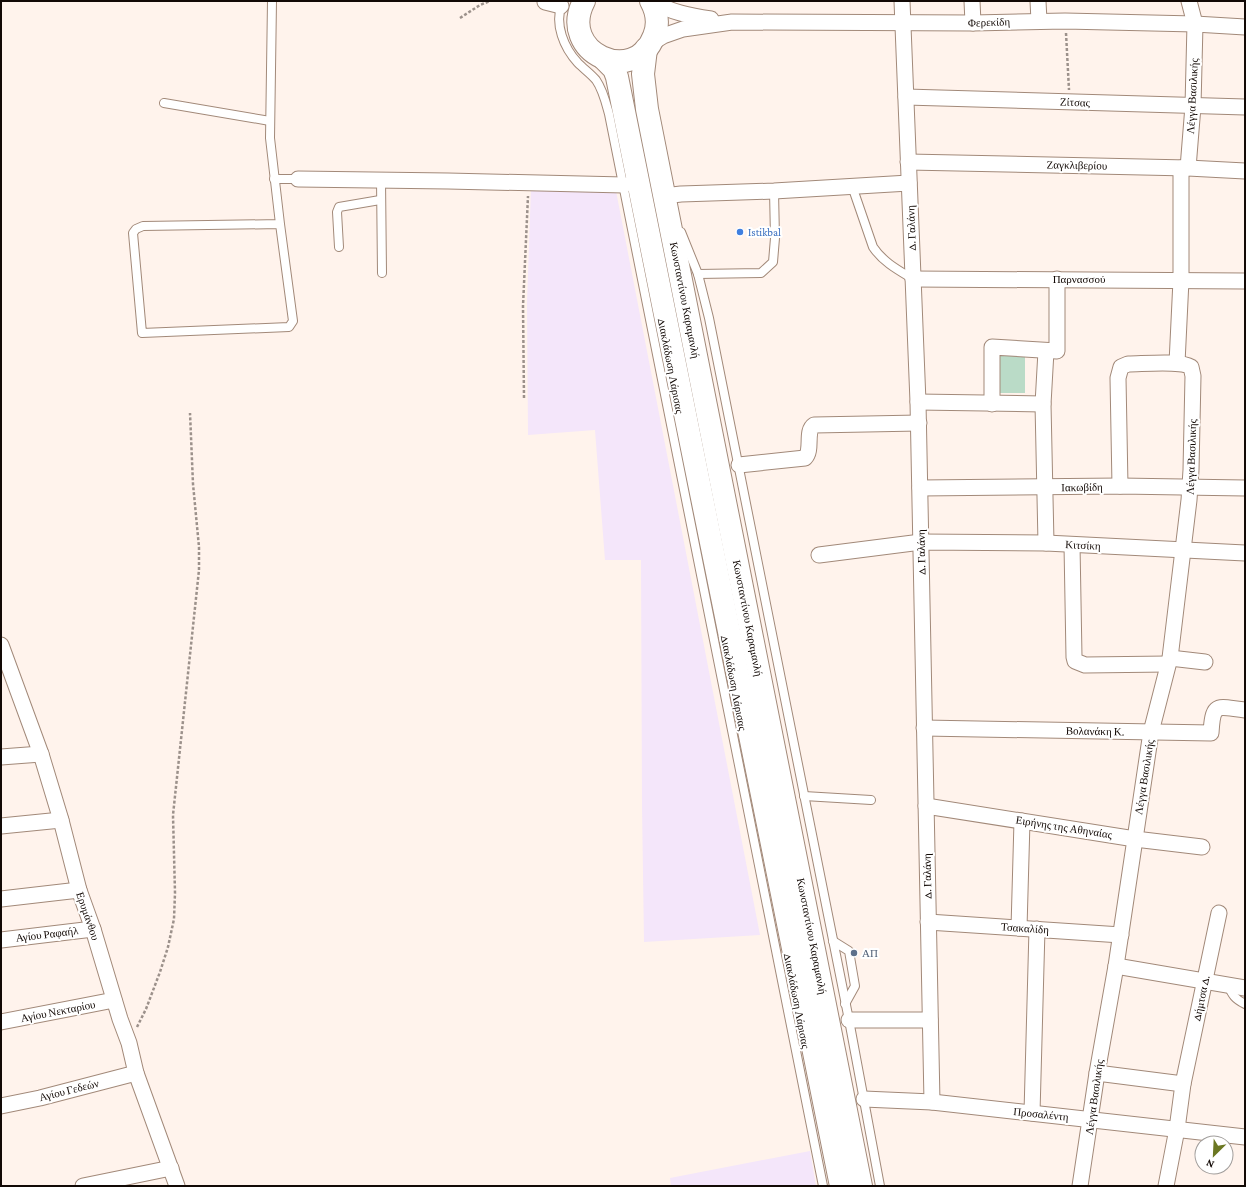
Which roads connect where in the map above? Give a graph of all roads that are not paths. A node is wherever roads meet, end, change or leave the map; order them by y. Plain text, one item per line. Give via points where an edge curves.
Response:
1 (272, 1) edge
2 (545, 1) edge
3 (584, 1) edge
4 (652, 1) edge
5 (902, 1) edge
6 (972, 1) edge
7 (1038, 1) edge
8 (1189, 1) edge
9 (562, 3) edge
10 (1039, 21) junction
11 (732, 22) junction
12 (903, 23) junction
13 (973, 23) junction
14 (1195, 24) junction
15 (1245, 27) edge
16 (648, 47) junction
17 (604, 59) junction
18 (906, 98) junction
19 (164, 103) dead end
20 (1193, 106) junction
21 (1245, 107) edge
22 (270, 121) junction
23 (908, 162) junction
24 (1184, 168) junction
25 (1245, 171) edge
26 (274, 179) junction
27 (298, 179) joint
28 (380, 180) junction
29 (909, 183) junction
30 (624, 185) junction
31 (852, 186) junction
32 (774, 191) junction
33 (664, 196) junction
34 (380, 200) junction
35 (280, 224) junction
36 (339, 247) dead end
37 (382, 273) dead end
38 (698, 274) junction
39 (913, 279) junction
40 (1057, 279) junction
41 (1182, 280) junction
42 (1245, 281) edge
43 (1046, 351) junction
44 (1184, 365) junction
45 (918, 402) junction
46 (992, 404) junction
47 (1043, 404) junction
48 (918, 423) junction
49 (739, 465) junction
50 (1120, 486) junction
51 (1190, 486) junction
52 (1046, 487) junction
53 (920, 488) junction
54 (1245, 488) edge
55 (921, 542) junction
56 (1046, 543) junction
57 (1072, 544) junction
58 (1184, 551) junction
59 (1245, 553) edge
60 (819, 555) dead end
61 (1, 645) edge
62 (1169, 661) junction
63 (1205, 662) dead end
64 (8, 683) edge
65 (1245, 710) edge
66 (924, 728) junction
67 (1151, 732) junction
68 (40, 754) junction
69 (1, 758) edge
70 (804, 796) junction
71 (871, 800) dead end
72 (926, 806) junction
73 (61, 820) junction
74 (1022, 820) junction
75 (1, 826) edge
76 (1135, 839) junction
77 (1202, 847) dead end
78 (79, 890) junction
79 (1, 899) edge
80 (1219, 913) dead end
81 (928, 922) junction
82 (1019, 928) junction
83 (93, 929) junction
84 (1037, 929) junction
85 (1121, 935) junction
86 (1, 940) edge
87 (833, 941) junction
88 (1116, 966) junction
89 (1205, 980) junction
90 (1228, 985) junction
91 (1245, 988) edge
92 (114, 1000) junction
93 (845, 1004) junction
94 (1245, 1004) edge
95 (849, 1020) junction
96 (930, 1020) junction
97 (1, 1022) edge
98 (136, 1073) junction
99 (1097, 1073) junction
100 (1183, 1084) junction
101 (864, 1099) junction
102 (932, 1102) junction
103 (1, 1106) edge
104 (1032, 1113) junction
105 (1091, 1120) junction
106 (1177, 1129) junction
107 (1245, 1137) edge
108 (171, 1168) junction
109 (83, 1186) edge
110 (177, 1186) edge
111 (823, 1186) edge
112 (841, 1186) edge
113 (861, 1186) edge
114 (880, 1186) edge
115 (1080, 1186) edge
116 (1166, 1186) edge

1 - 22 lane
2 - 9 street
3 - 17 main road, Κωνσταντίνου Καραμανλή via 578,21 581,36 589,49
4 - 11 street, Φερεκίδη via 680,14
4 - 16 main road, Κωνσταντίνου Καραμανλή via 657,26
5 - 12 street, Δ. Γαλάνη
6 - 13 street
7 - 10 street
8 - 14 street, Λέγγα Βασιλικής
9 - 30 lane, Διακλάδωση Λάρισας via 560,32 565,45 596,81 606,102
10 - 13 street, Φερεκίδη
10 - 14 street, Φερεκίδη
11 - 12 street, Φερεκίδη
11 - 16 street, Φερεκίδη via 683,29 663,36
12 - 13 street, Φερεκίδη
12 - 18 street, Δ. Γαλάνη
14 - 15 street, Φερεκίδη
14 - 20 street, Λέγγα Βασιλικής
16 - 17 main road via 629,60 616,62
16 - 33 main road, Κωνσταντίνου Καραμανλή via 643,68 644,88
17 - 112 main road, Κωνσταντίνου Καραμανλή via 618,77
18 - 20 street, Ζίτσας
18 - 23 street, Δ. Γαλάνη
19 - 22 lane
20 - 21 street, Ζίτσας
20 - 24 street, Λέγγα Βασιλικής
22 - 26 lane
23 - 24 street, Ζαγκλιβερίου
23 - 29 street, Δ. Γαλάνη
24 - 25 street, Ζαγκλιβερίου
24 - 41 street, Λέγγα Βασιλικής
26 - 27 lane
26 - 35 lane
27 - 28 street
28 - 30 street
28 - 34 lane
29 - 31 street
29 - 39 street, Δ. Γαλάνη
30 - 111 lane, Διακλάδωση Λάρισας
31 - 32 street
31 - 39 lane via 873,247 885,262
32 - 33 street
32 - 38 lane via 773,262 761,273
33 - 38 lane
33 - 113 main road, Κωνσταντίνου Καραμανλή
34 - 36 lane via 339,207
34 - 37 lane
35 - 35 lane via 143,226 136,229 133,233 142,333 291,326 293,321
38 - 49 lane
39 - 40 street, Παρνασσού
39 - 45 street, Δ. Γαλάνη
40 - 41 street, Παρνασσού
40 - 43 street via 1057,351
41 - 42 street, Παρνασσού
41 - 44 street, Λέγγα Βασιλικής
43 - 46 street via 992,347
43 - 47 street
44 - 50 street via 1128,364 1121,367 1118,378
44 - 51 street, Λέγγα Βασιλικής via 1193,376
45 - 46 street
45 - 48 street, Δ. Γαλάνη
46 - 47 street
47 - 52 street
48 - 49 street via 814,425 810,429 807,454 804,458
48 - 53 street, Δ. Γαλάνη
49 - 70 lane
50 - 51 street, Ιακωβίδη
50 - 52 street, Ιακωβίδη
51 - 54 street, Ιακωβίδη
51 - 58 street, Λέγγα Βασιλικής
52 - 53 street, Ιακωβίδη
52 - 56 street
53 - 55 street, Δ. Γαλάνη
55 - 56 street, Κιτσίκη
55 - 60 street, Κιτσίκη
55 - 66 street, Δ. Γαλάνη
56 - 57 street, Κιτσίκη
57 - 58 street, Κιτσίκη
57 - 62 street via 1075,661 1085,665
58 - 59 street, Κιτσίκη
58 - 62 street, Λέγγα Βασιλικής
61 - 64 street, Ερυμάνθου
62 - 63 street
62 - 67 street, Λέγγα Βασιλικής
64 - 68 street, Ερυμάνθου
65 - 67 street, Βολανάκη Κ. via 1214,710 1213,733
66 - 67 street, Βολανάκη Κ.
66 - 72 street, Δ. Γαλάνη
67 - 76 street, Λέγγα Βασιλικής
68 - 69 street
68 - 73 street, Ερυμάνθου
70 - 71 lane
70 - 87 lane
72 - 74 street, Ειρήνης της Αθηναίας
72 - 81 street, Δ. Γαλάνη
73 - 75 street
73 - 78 street, Ερυμάνθου
74 - 76 street, Ειρήνης της Αθηναίας
74 - 82 street
76 - 77 street, Ειρήνης της Αθηναίας
76 - 85 street, Λέγγα Βασιλικής
78 - 79 street
78 - 83 street, Ερυμάνθου
80 - 89 street, Δήμτσα Δ.
81 - 82 street, Τσακαλίδη
81 - 96 street, Δ. Γαλάνη
82 - 84 street, Τσακαλίδη
83 - 86 street, Αγίου Ραφαήλ
83 - 92 street, Ερυμάνθου
84 - 85 street, Τσακαλίδη
84 - 104 street
85 - 88 street, Λέγγα Βασιλικής
87 - 93 lane
87 - 93 lane via 849,951 856,986
88 - 89 street
88 - 99 street, Λέγγα Βασιλικής
89 - 90 street
89 - 100 street, Δήμτσα Δ.
90 - 91 street
90 - 94 lane via 1231,994
92 - 97 street, Αγίου Νεκταρίου
92 - 98 street, Ερυμάνθου
93 - 95 lane
95 - 96 street
95 - 101 lane
96 - 102 street, Δ. Γαλάνη
98 - 103 street, Αγίου Γεδεών
98 - 108 street, Ερυμάνθου
99 - 100 street
99 - 105 street, Λέγγα Βασιλικής
100 - 106 street, Δήμτσα Δ.
101 - 102 street, Προσαλέντη
101 - 114 lane
102 - 104 street, Προσαλέντη
104 - 105 street, Προσαλέντη
105 - 106 street, Προσαλέντη
105 - 115 street, Λέγγα Βασιλικής
106 - 107 street, Προσαλέντη
106 - 116 street, Δήμτσα Δ.
108 - 109 street
108 - 110 street, Ερυμάνθου

